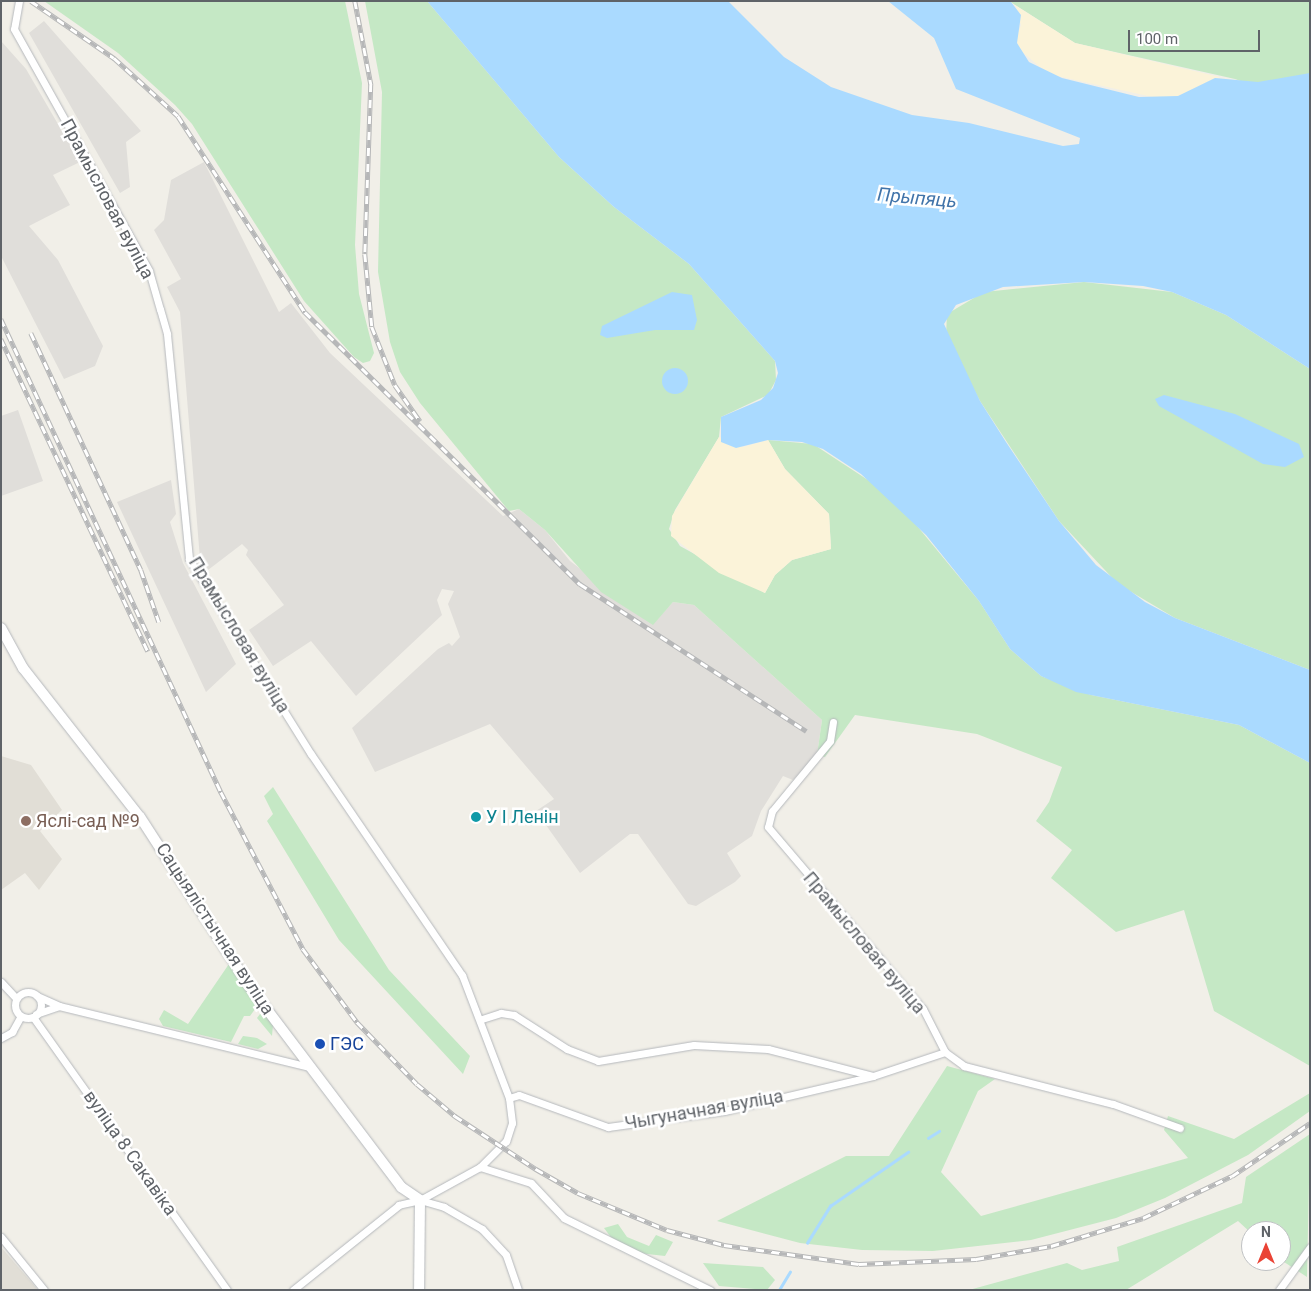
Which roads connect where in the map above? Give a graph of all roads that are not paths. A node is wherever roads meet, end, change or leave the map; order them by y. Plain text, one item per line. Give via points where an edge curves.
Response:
1 (19, 1) edge
2 (1, 628) edge
3 (834, 722) dead end
4 (1, 982) edge
5 (37, 996) junction
6 (16, 998) junction
7 (59, 1006) junction
8 (34, 1015) junction
9 (21, 1016) junction
10 (482, 1019) junction
11 (1, 1038) edge
12 (945, 1052) junction
13 (310, 1067) junction
14 (873, 1076) junction
15 (509, 1098) junction
16 (1180, 1128) dead end
17 (480, 1168) junction
18 (420, 1200) junction
19 (1, 1237) edge
20 (1310, 1247) edge
21 (44, 1290) edge
22 (227, 1290) edge
23 (294, 1290) edge
24 (419, 1290) edge
25 (518, 1290) edge
26 (710, 1290) edge
27 (1280, 1290) edge

1 - 10 street, Прамысловая вуліца via 14,29 149,271 167,334 189,559 311,754 462,975
2 - 13 street, Сацыялістычная вуліца via 23,668 140,818 250,987
3 - 12 street, Прамысловая вуліца via 830,741 820,757 772,811 768,820 771,831 923,1009
4 - 6 street
5 - 6 street via 26,992
5 - 7 street
5 - 8 street via 40,1004
6 - 9 street via 16,1010
7 - 8 street
7 - 13 street
8 - 9 street
8 - 22 street, вуліца 8 Сакавіка
9 - 11 street via 12,1032
10 - 14 street via 501,1013 514,1015 567,1049 598,1061 694,1046 768,1049
10 - 15 street, Прамысловая вуліца
12 - 14 street, Чыгуначная вуліца
12 - 16 street, Прамысловая вуліца via 964,1066 1113,1104
13 - 18 street, Сацыялістычная вуліца via 401,1187
14 - 15 street, Чыгуначная вуліца via 724,1110 608,1127 519,1095
15 - 17 street, Прамысловая вуліца via 512,1123 506,1141
17 - 18 street, Прамысловая вуліца
17 - 26 street via 531,1183 564,1218
18 - 23 street, Прамысловая вуліца via 399,1205
18 - 24 street
18 - 25 street, Сацыялістычная вуліца via 444,1207 482,1229 506,1255
19 - 21 street
20 - 27 street

